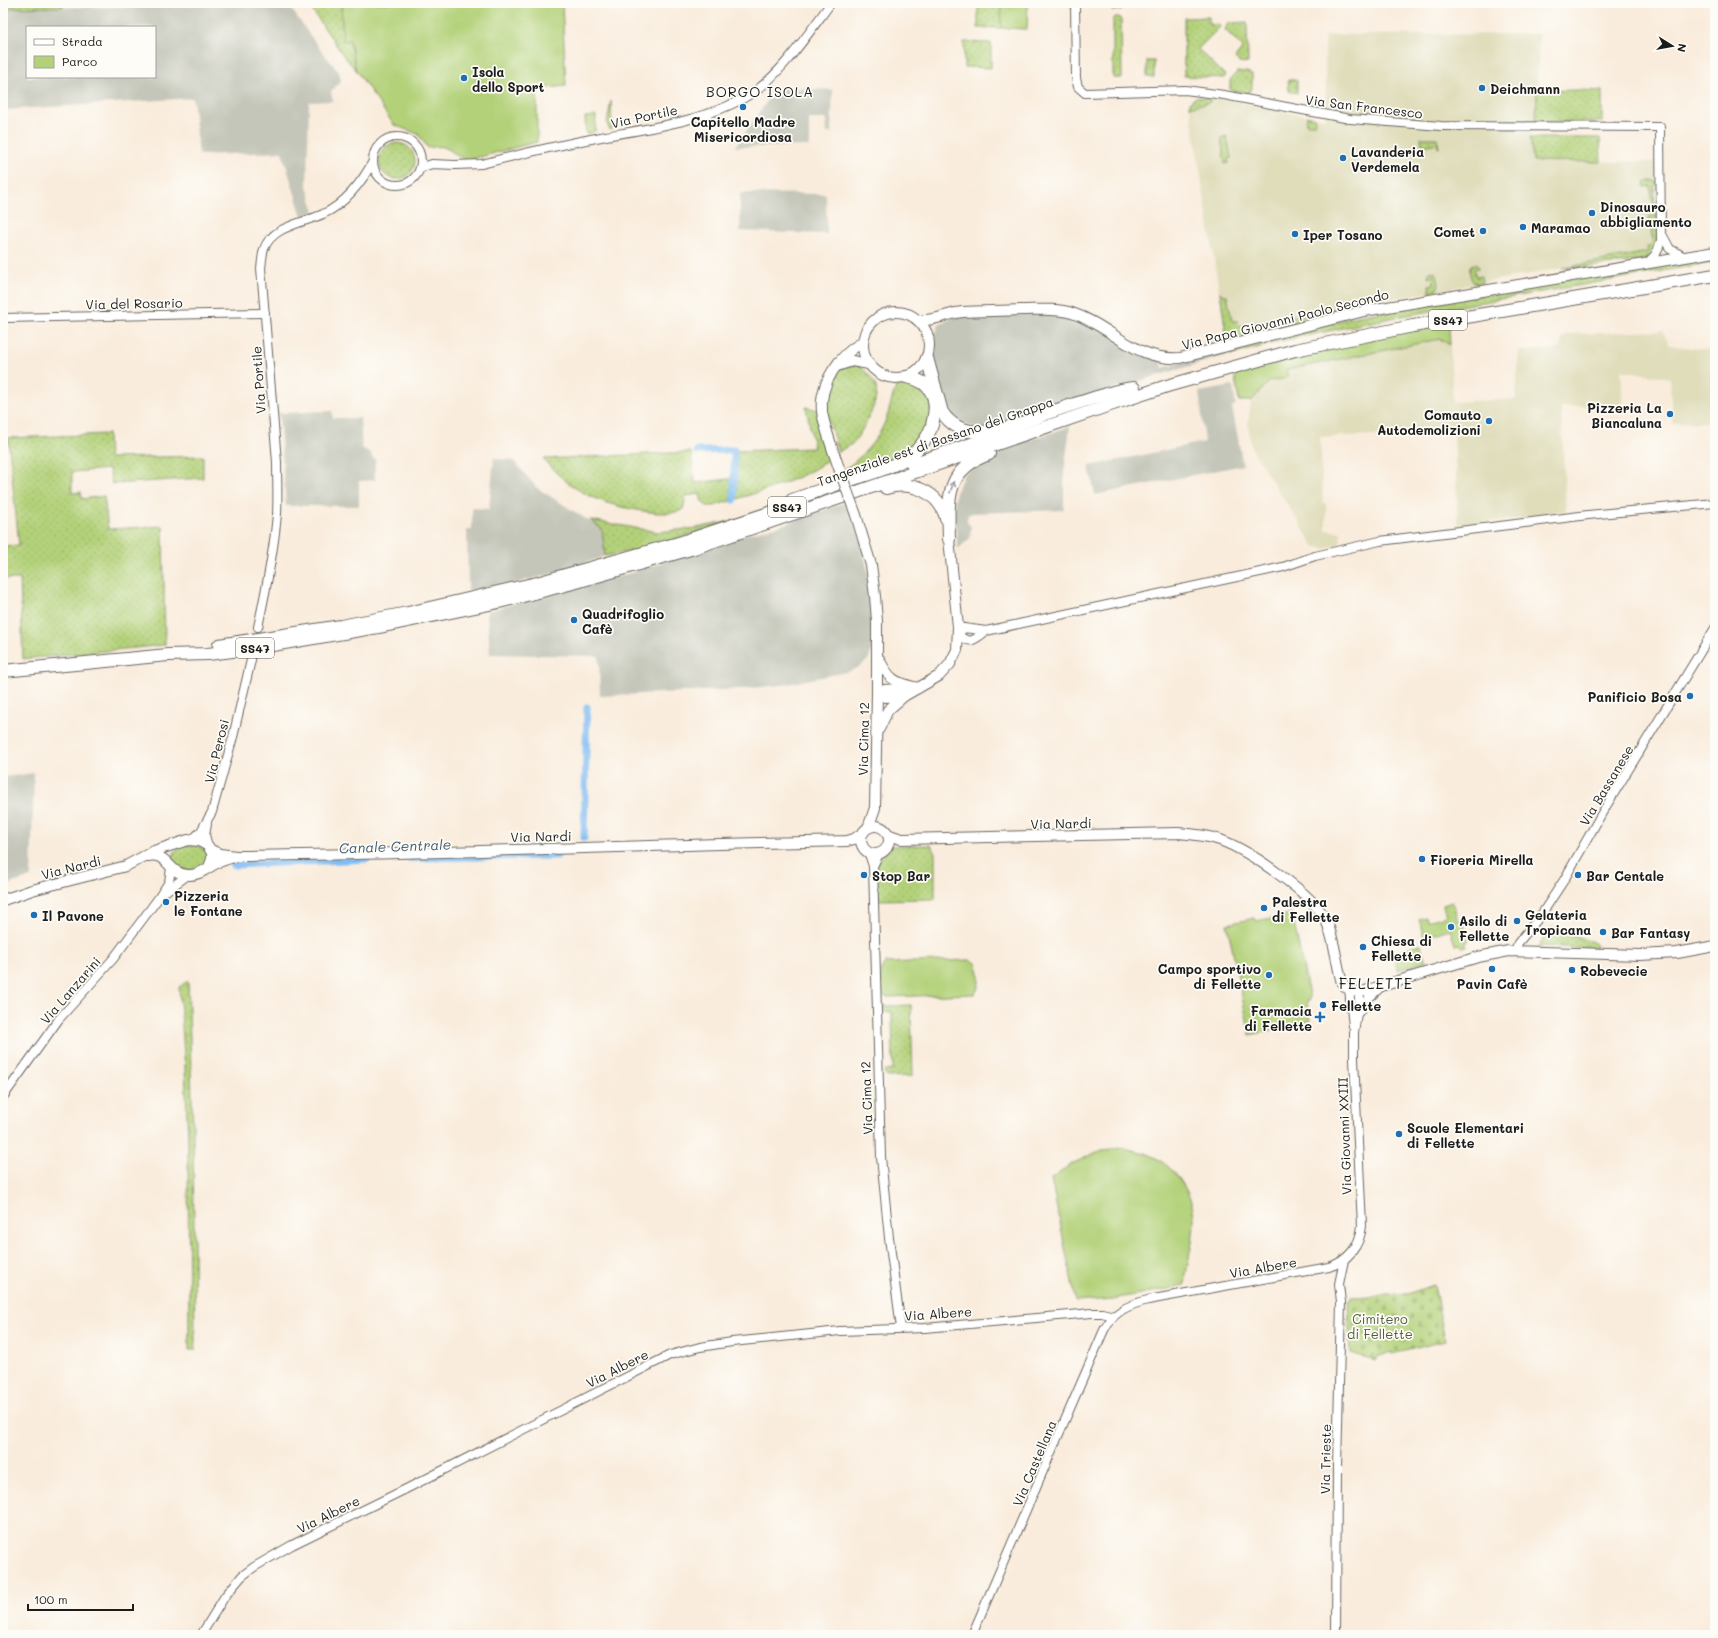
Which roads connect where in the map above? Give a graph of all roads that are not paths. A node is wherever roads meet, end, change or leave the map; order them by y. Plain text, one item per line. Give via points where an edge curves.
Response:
1 (831, 3) edge
2 (1075, 3) edge
3 (420, 152) junction
4 (373, 161) junction
5 (444, 164) junction
6 (420, 168) junction
7 (380, 178) junction
8 (359, 182) junction
9 (1663, 245) junction
10 (1715, 252) edge
11 (1686, 257) junction
12 (1666, 261) junction
13 (1646, 264) junction
14 (1715, 267) edge
15 (1715, 275) edge
16 (265, 313) junction
17 (3, 318) edge
18 (941, 318) junction
19 (918, 320) junction
20 (929, 340) junction
21 (863, 342) junction
22 (927, 358) junction
23 (869, 364) junction
24 (1228, 364) junction
25 (835, 366) junction
26 (906, 377) junction
27 (1134, 388) junction
28 (1104, 407) junction
29 (842, 480) junction
30 (1715, 503) edge
31 (748, 520) junction
32 (740, 532) junction
33 (949, 539) junction
34 (258, 626) dead end
35 (1715, 628) edge
36 (986, 631) junction
37 (958, 635) junction
38 (168, 655) junction
39 (878, 657) junction
40 (251, 660) dead end
41 (3, 671) edge
42 (918, 688) junction
43 (878, 693) junction
44 (904, 696) junction
45 (876, 734) junction
46 (875, 808) junction
47 (208, 819) junction
48 (866, 830) junction
49 (884, 831) junction
50 (901, 839) junction
51 (188, 840) junction
52 (847, 841) junction
53 (174, 845) junction
54 (888, 846) junction
55 (210, 848) junction
56 (870, 851) junction
57 (144, 856) junction
58 (236, 856) junction
59 (170, 866) junction
60 (209, 867) junction
61 (188, 875) junction
62 (3, 900) edge
63 (157, 900) junction
64 (1715, 946) edge
65 (1515, 951) junction
66 (1382, 986) junction
67 (1354, 991) junction
68 (1356, 1019) junction
69 (1354, 1032) junction
70 (3, 1097) edge
71 (1353, 1250) joint
72 (1344, 1260) junction
73 (1330, 1267) junction
74 (1339, 1284) junction
75 (1125, 1307) joint
76 (1114, 1316) junction
77 (901, 1328) junction
78 (201, 1635) edge
79 (972, 1635) edge
80 (1336, 1635) edge

1 - 5 street, Via Portile via 775,74 749,95 725,107 653,127 482,164
2 - 9 street, Via San Francesco via 1076,78 1078,88 1085,93 1185,90 1324,115 1386,123 1467,127 1660,127
3 - 4 street via 409,140 390,138 378,146
3 - 5 street, Via Portile
3 - 6 street
4 - 7 street via 374,169
4 - 8 street, Via Portile
5 - 6 street, Via Portile
6 - 7 street via 417,175 406,183 391,184
7 - 8 street via 366,177
8 - 16 street, Via Portile via 333,208 284,229 267,244 261,268
9 - 11 street
9 - 12 street via 1668,250
9 - 13 street
10 - 11 main road, Via Papa Giovanni Paolo Secondo
11 - 12 main road, Via Papa Giovanni Paolo Secondo
12 - 13 main road, Via Papa Giovanni Paolo Secondo
13 - 18 main road, Via Papa Giovanni Paolo Secondo via 1364,311 1180,358 1162,358 1142,352 1088,320 1064,311 968,311
14 - 24 highway, Tangenziale est di Bassano del Grappa / SS47 via 1332,335
15 - 24 highway, Tangenziale est di Bassano del Grappa / SS47 via 1374,333
16 - 17 street, Via del Rosario
16 - 34 street, Via Portile via 277,489 266,590
18 - 19 main road, Via Papa Giovanni Paolo Secondo
18 - 20 main road via 933,327
19 - 20 main road
19 - 21 main road, Via Papa Giovanni Paolo Secondo via 899,312 884,315 872,323
20 - 22 main road
21 - 23 main road via 863,350
21 - 25 main road via 855,346
22 - 26 main road via 918,370
22 - 27 highway via 942,412 946,419 964,430 1001,430 1078,402
23 - 25 main road via 852,361
23 - 26 main road via 883,376 895,379
24 - 27 highway, Tangenziale est di Bassano del Grappa / SS47
24 - 28 highway, Tangenziale est di Bassano del Grappa / SS47
25 - 29 main road via 826,385 822,413
26 - 29 highway, SS47 via 922,382 934,398 935,412 927,436 917,450 903,460
27 - 31 highway, Tangenziale est di Bassano del Grappa / SS47
28 - 32 highway, Tangenziale est di Bassano del Grappa / SS47
33 -> 28 highway via 950,491 954,481 967,465 980,456 1079,423
29 - 31 highway, SS47 via 768,508
29 - 39 main road, Via Cima 12, bridge via 856,515 871,566
30 - 36 street via 1595,514 1373,542 1315,556 1283,567
31 - 38 highway, Tangenziale est di Bassano del Grappa / SS47 via 605,565 476,598 340,626
32 - 33 highway, SS47 via 771,528 896,485 923,490 934,497 946,519
32 - 38 highway, Tangenziale est di Bassano del Grappa / SS47 via 573,583 433,616 257,648 208,654
33 - 37 main road
35 - 65 street, Via Bassanese via 1564,880 1541,916 1518,943
36 - 37 street via 964,628
36 - 37 street via 972,641
37 - 42 main road via 957,650 950,664 935,679
38 - 41 highway, Tangenziale est di Bassano del Grappa / SS47
39 - 42 main road via 892,680
39 - 43 main road, Via Cima 12
40 - 47 street, Via Perosi via 222,780
42 - 43 main road via 884,690
42 - 44 main road
43 - 44 main road via 885,697
43 - 45 main road, Via Cima 12
44 - 45 main road via 888,710
45 - 46 main road, Via Cima 12
46 - 48 main road
46 - 49 main road
47 - 51 street via 201,831
47 - 55 street via 205,835
48 - 49 main road via 875,826
48 - 52 main road
48 - 56 main road via 860,839
49 - 50 main road
49 - 54 main road
50 - 54 main road
50 - 67 main road, Via Nardi via 1178,833 1221,840 1266,866 1318,907 1330,932 1342,982
51 - 53 main road, Via Nardi
51 - 55 main road, Via Nardi via 199,841
52 - 56 main road
52 - 58 main road, Via Nardi
53 - 57 main road, Via Nardi
53 - 59 main road via 169,852
54 - 56 main road via 884,850
55 - 58 main road, Via Nardi via 220,854
55 - 60 main road via 212,859
56 - 77 street, Via Cima 12 via 873,866 881,1157
57 - 59 main road via 154,855 163,858
57 - 62 main road, Via Nardi via 126,866
58 - 60 main road, Via Nardi
59 - 61 main road via 176,872
59 - 63 street, Via Lanzarini via 169,882
60 - 61 main road, Via Nardi
61 - 63 street, Via Lanzarini
63 - 70 street, Via Lanzarini via 113,959 59,1019
64 - 65 main road, Via Giovanni XXIII via 1677,953 1640,955
65 - 66 main road, Via Giovanni XXIII via 1478,957
66 - 67 main road, Via Giovanni XXIII
66 - 68 street, Via Giovanni XXIII via 1369,998
67 - 68 street, Via Giovanni XXIII via 1359,1001
67 - 69 street via 1350,1007
68 - 69 street, Via Giovanni XXIII
69 - 71 street, Via Giovanni XXIII via 1362,1226
71 - 72 street, Via Albere
72 - 73 street, Via Albere
72 - 74 street, Via Trieste
73 - 74 street, Via Trieste
73 - 75 street, Via Albere via 1148,1300
74 - 80 street, Via Trieste via 1341,1302 1336,1467
75 - 76 street, Via Castellana
76 - 77 street, Via Albere via 1092,1313
76 - 79 street, Via Castellana via 1104,1330
77 - 78 street, Via Albere via 840,1331 732,1342 670,1355 406,1490 292,1545 254,1567 242,1576 225,1596

